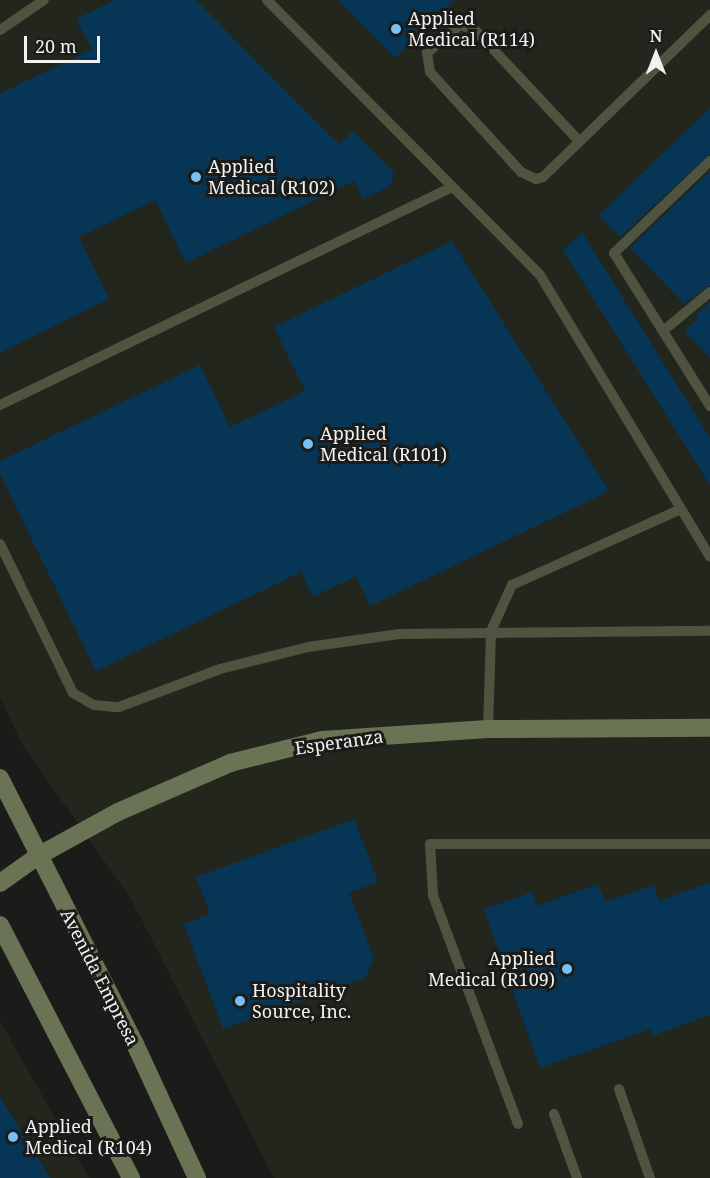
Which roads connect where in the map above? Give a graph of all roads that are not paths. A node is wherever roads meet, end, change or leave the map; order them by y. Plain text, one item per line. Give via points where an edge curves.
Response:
1 (44, 0) edge
2 (267, 0) edge
3 (710, 15) edge
4 (0, 30) edge
5 (579, 141) junction
6 (710, 161) edge
7 (452, 187) junction
8 (710, 292) edge
9 (663, 331) junction
10 (0, 405) edge
11 (710, 406) edge
12 (681, 509) junction
13 (0, 544) edge
14 (710, 557) edge
15 (491, 631) junction
16 (710, 631) edge
17 (710, 728) edge
18 (488, 729) junction
19 (0, 778) edge
20 (710, 844) edge
21 (38, 856) junction
22 (0, 883) edge
23 (0, 925) edge
24 (619, 1089) dead end
25 (554, 1114) dead end
26 (518, 1124) dead end
27 (131, 1178) edge
28 (197, 1178) edge
29 (577, 1178) edge
30 (650, 1178) edge

1 - 4 lane
2 - 7 lane
3 - 5 lane
5 - 5 lane via 543,177 530,178 430,72 427,53 460,25 475,30
6 - 9 lane via 614,253
7 - 10 lane
7 - 12 lane via 540,275
8 - 9 lane
9 - 11 lane
12 - 14 lane
12 - 15 lane via 512,585
13 - 15 lane via 72,693 94,705 119,707 220,669 308,647 399,634
15 - 16 lane
15 - 18 lane
17 - 18 street, Esperanza
18 - 21 street, Esperanza via 322,740 230,764 118,812
19 - 21 street, Avenida Empresa
20 - 26 lane via 430,844 433,895
21 - 22 street, Esperanza
21 - 28 street, Avenida Empresa via 135,1044
23 - 27 street
24 - 30 lane
25 - 29 lane

